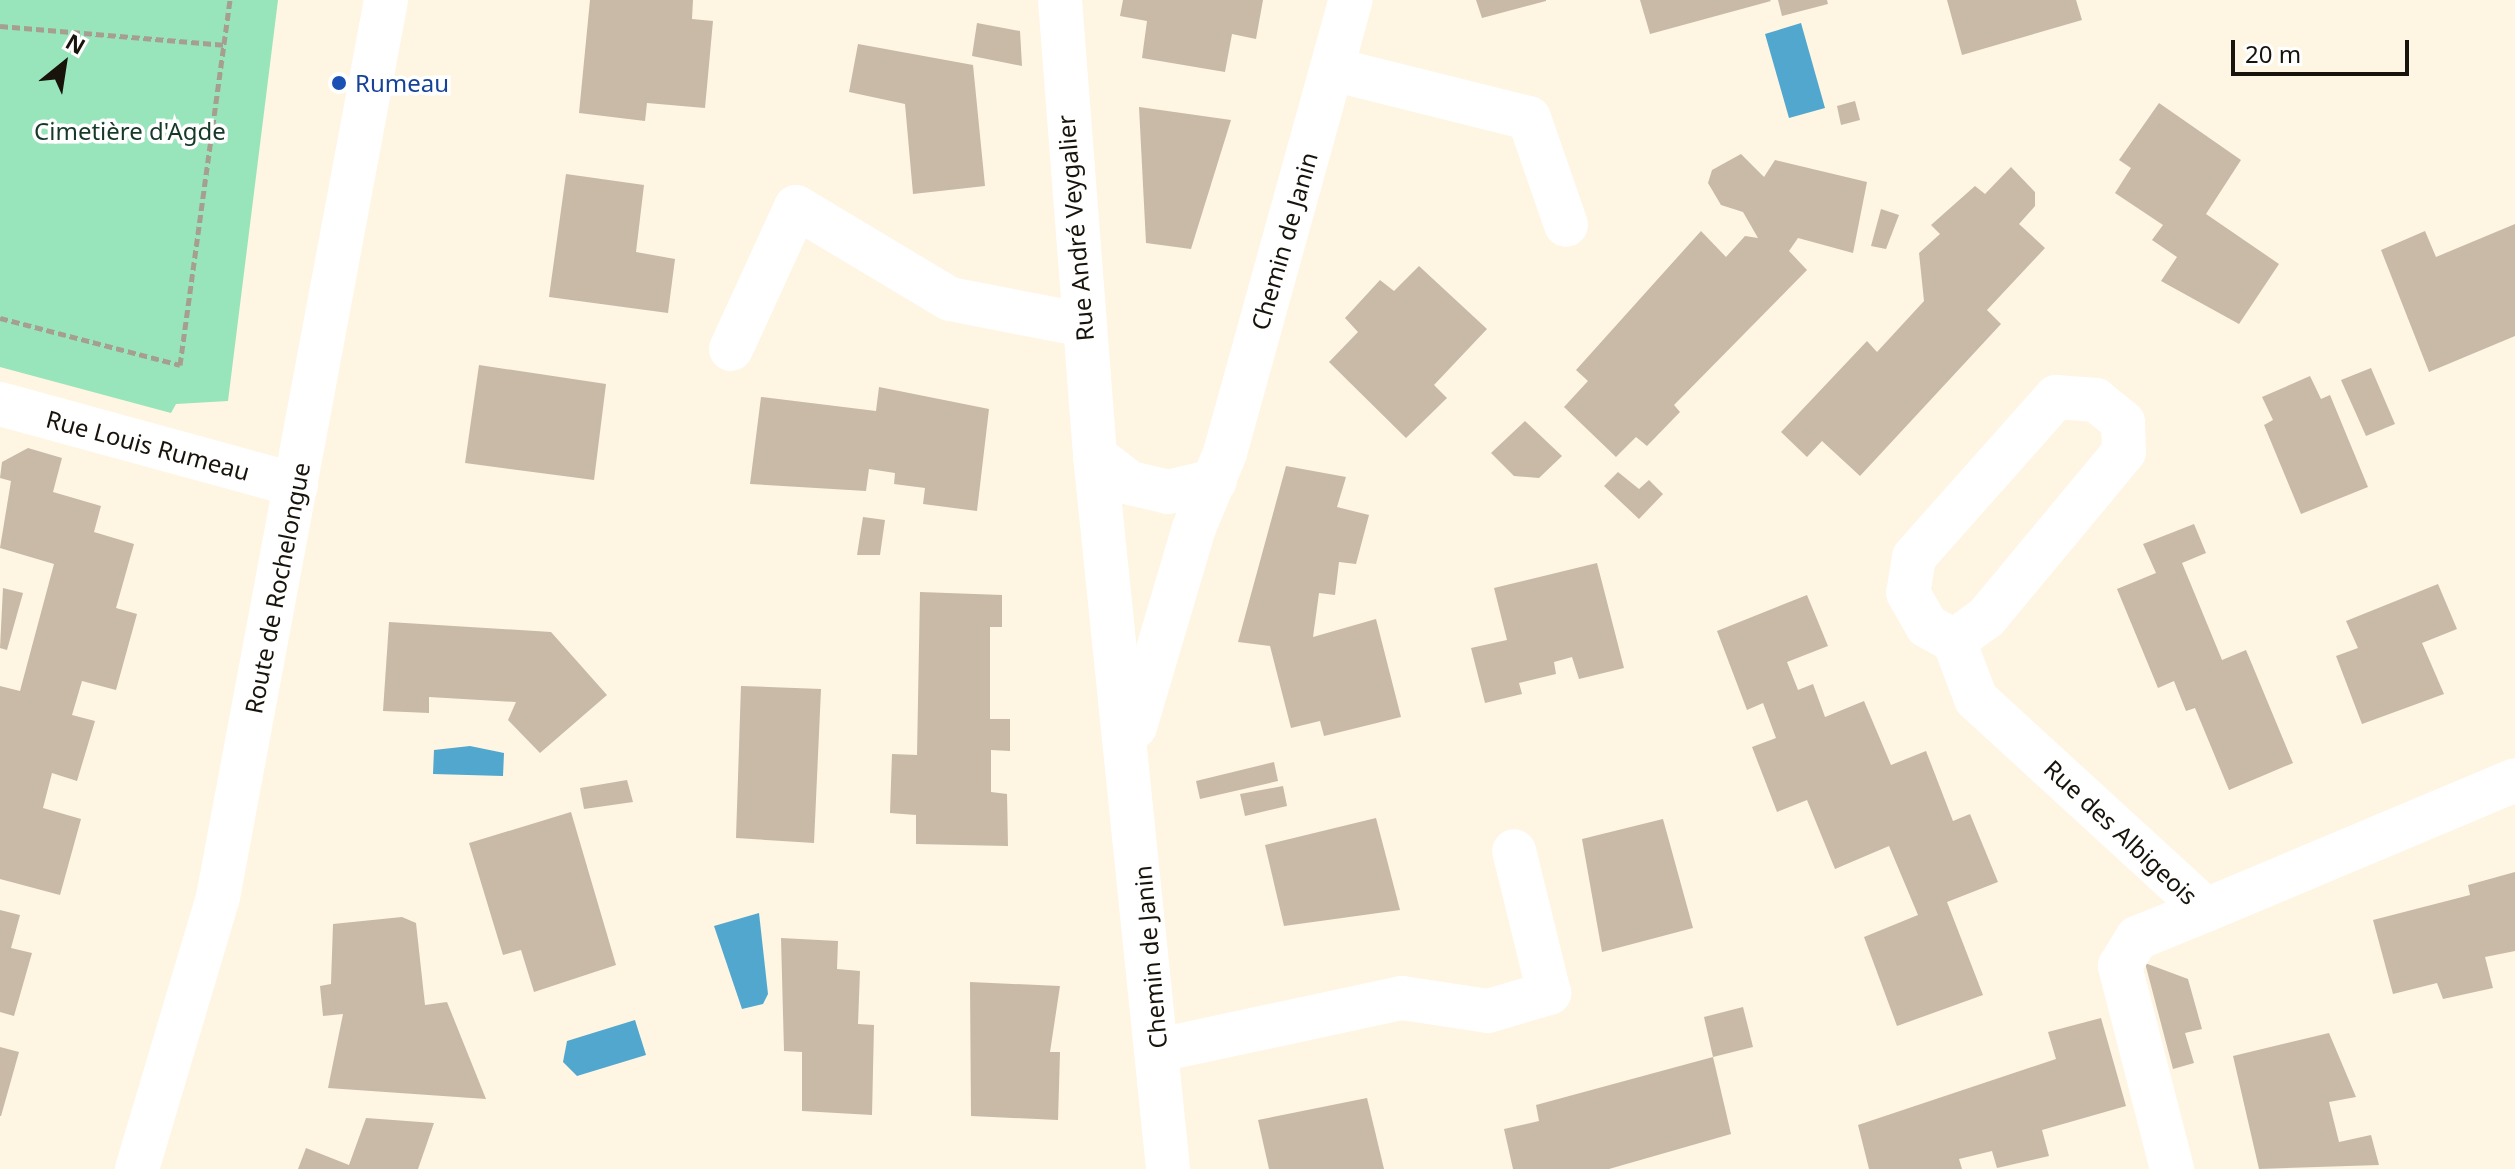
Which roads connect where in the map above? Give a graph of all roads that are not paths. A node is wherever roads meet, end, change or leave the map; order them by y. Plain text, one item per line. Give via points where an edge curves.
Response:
1 (386, 0) edge
2 (1060, 0) edge
3 (1351, 0) edge
4 (1332, 69) junction
5 (1566, 225) dead end
6 (1084, 325) junction
7 (731, 349) dead end
8 (0, 404) edge
9 (1095, 456) junction
10 (1215, 481) junction
11 (296, 485) junction
12 (1954, 641) junction
13 (1130, 745) junction
14 (2515, 780) edge
15 (1514, 851) dead end
16 (2206, 910) junction
17 (1159, 1050) junction
18 (137, 1169) edge
19 (1168, 1169) edge
20 (2172, 1169) edge

1 - 11 street, Route de Rochelongue
2 - 6 street, Rue André Veygalier
3 - 4 street, Chemin de Janin
4 - 5 street via 1529,118
4 - 10 street, Chemin de Janin
6 - 7 street via 950,299 796,207
6 - 9 street, Rue André Veygalier
8 - 11 street, Rue Louis Rumeau
9 - 10 street via 1130,483 1168,492
9 - 13 street, Chemin de Janin
10 - 13 street, Chemin de Janin via 1194,528
11 - 18 street, Route de Rochelongue via 218,897
12 - 12 street via 1986,618 2124,452 2123,422 2096,400 2056,397 1914,557 1908,593 1927,626
12 - 16 street, Rue des Albigeois via 1976,699
13 - 17 street, Chemin de Janin
14 - 16 street, Rue des Albigeois
15 - 17 street via 1549,993 1488,1011 1402,998
16 - 20 street via 2137,938 2120,966
17 - 19 street, Chemin de Janin

